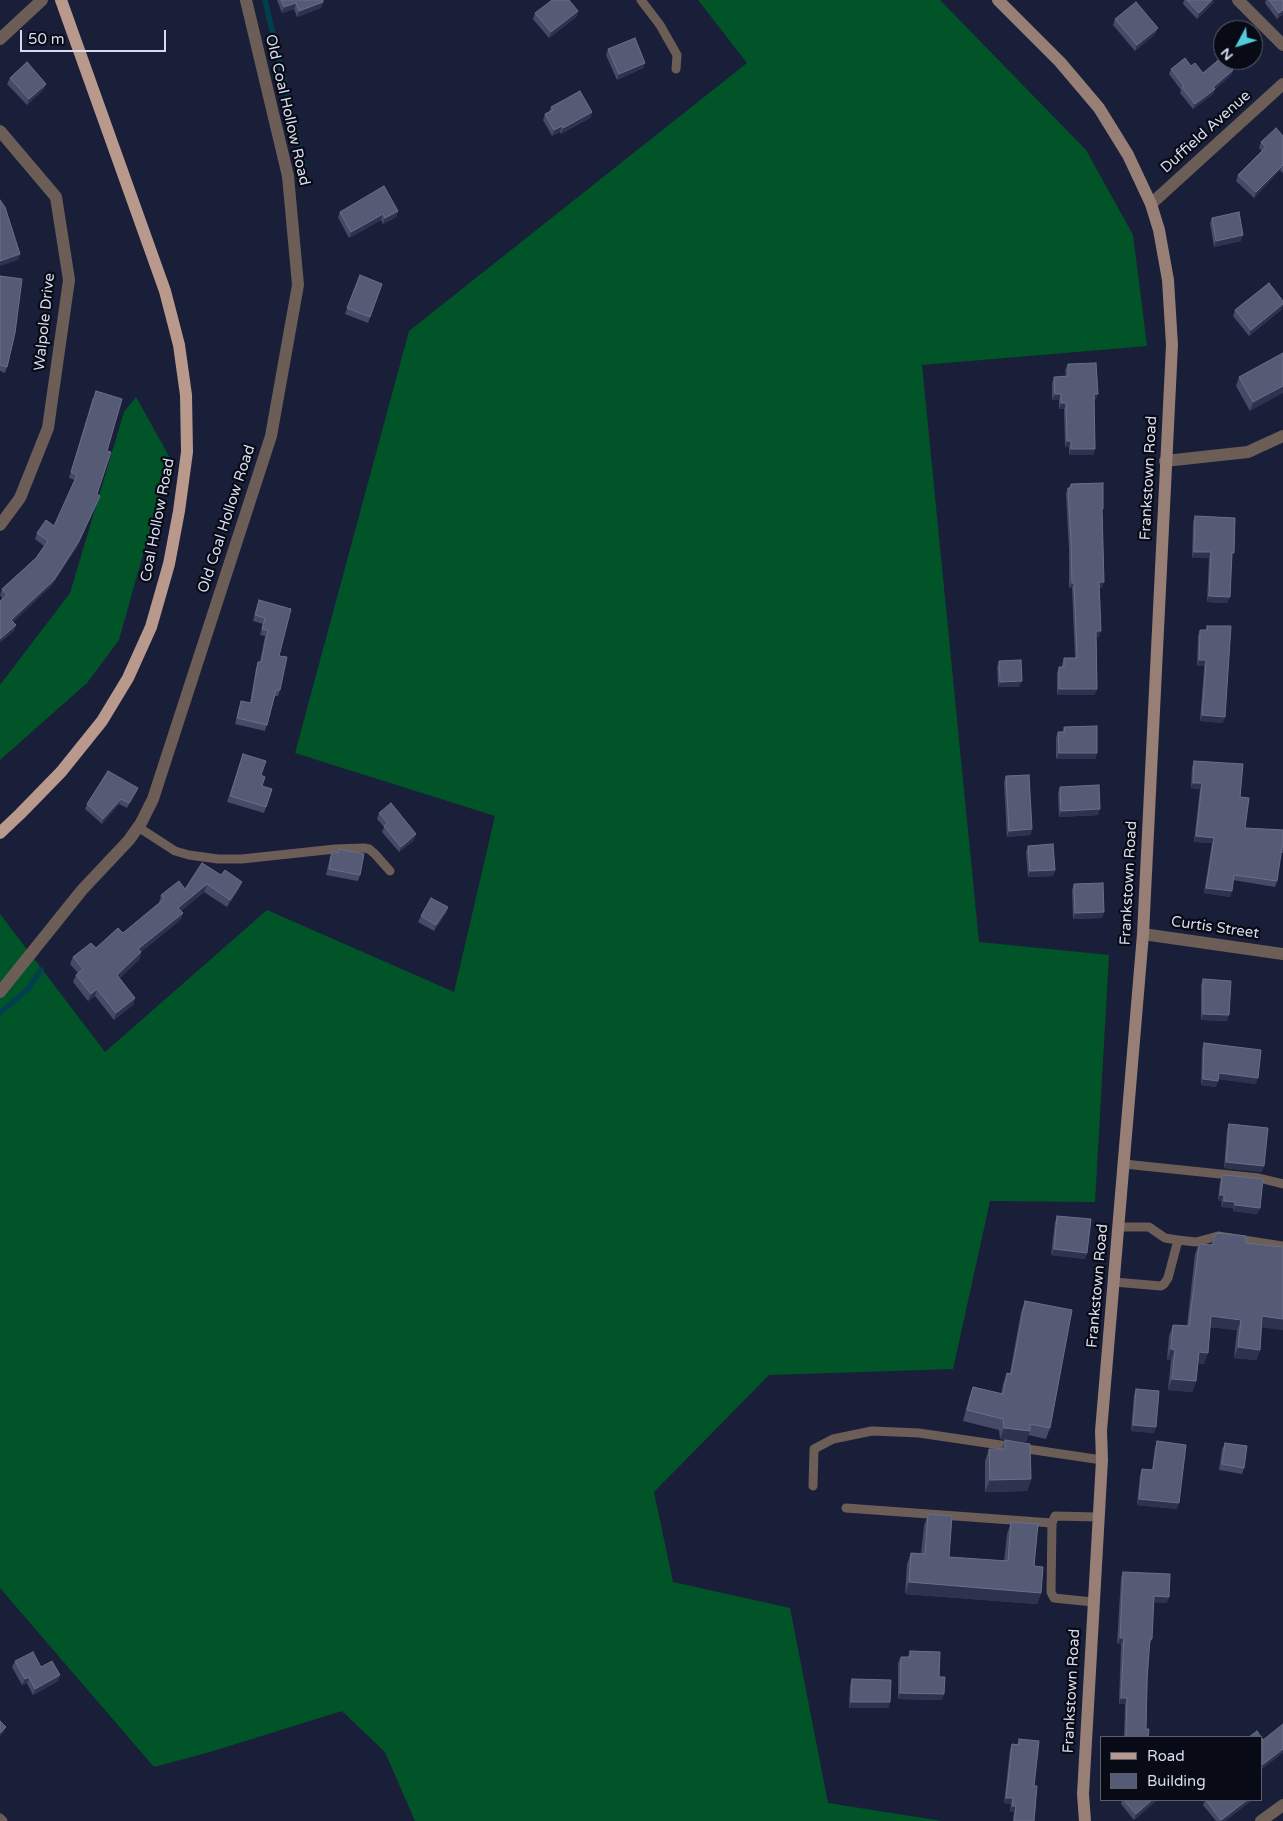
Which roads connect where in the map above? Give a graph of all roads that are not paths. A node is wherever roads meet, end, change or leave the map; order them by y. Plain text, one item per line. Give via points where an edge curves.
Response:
1 (42, 0) edge
2 (61, 0) edge
3 (246, 0) edge
4 (641, 0) edge
5 (998, 0) edge
6 (1238, 0) edge
7 (0, 39) edge
8 (1283, 45) edge
9 (676, 69) dead end
10 (1283, 84) edge
11 (0, 131) edge
12 (1151, 204) junction
13 (1283, 436) edge
14 (1165, 461) junction
15 (0, 525) edge
16 (138, 827) junction
17 (0, 833) edge
18 (390, 871) dead end
19 (1143, 934) junction
20 (1283, 954) edge
21 (0, 992) edge
22 (1124, 1164) junction
23 (1283, 1184) edge
24 (1119, 1227) junction
25 (1178, 1240) junction
26 (1283, 1246) edge
27 (1114, 1282) junction
28 (1102, 1460) junction
29 (813, 1486) dead end
30 (846, 1508) dead end
31 (1098, 1517) junction
32 (1052, 1523) junction
33 (1093, 1602) junction
34 (1283, 1805) edge
35 (0, 1818) edge
36 (3, 1821) edge
37 (1085, 1821) edge
38 (1261, 1821) edge

1 - 7 street
2 - 17 main road, Coal Hollow Road via 165,291 179,345 186,394 187,452 170,564 151,627 128,678 102,722 61,772
3 - 16 street, Old Coal Hollow Road via 288,176 298,285 270,436 153,799
4 - 9 lane via 677,56
5 - 12 main road, Frankstown Road via 1060,62 1099,108 1128,156
6 - 8 street
10 - 12 street, Duffield Avenue
11 - 15 street, Walpole Drive via 56,197 69,280 48,428 20,498
12 - 14 main road, Frankstown Road via 1168,280 1172,345
13 - 14 street via 1248,452
14 - 19 main road, Frankstown Road
16 - 18 lane via 175,852 189,855 242,859 364,848 375,854
16 - 21 street, Old Coal Hollow Road via 82,890
19 - 20 street, Curtis Street
19 - 22 main road, Frankstown Road
22 - 23 lane via 1259,1178
22 - 24 main road, Frankstown Road
24 - 25 lane via 1149,1227 1165,1238
24 - 27 main road, Frankstown Road
25 - 26 lane via 1196,1242 1218,1236
25 - 27 lane via 1168,1278 1161,1286
27 - 28 main road, Frankstown Road via 1101,1431
28 - 29 lane via 919,1433 872,1431 833,1440 814,1449
28 - 31 main road, Frankstown Road
30 - 32 lane
31 - 32 lane via 1055,1516
31 - 33 main road, Frankstown Road
32 - 33 lane via 1051,1592 1054,1598
33 - 37 main road, Frankstown Road via 1083,1794
34 - 38 street
35 - 36 lane

